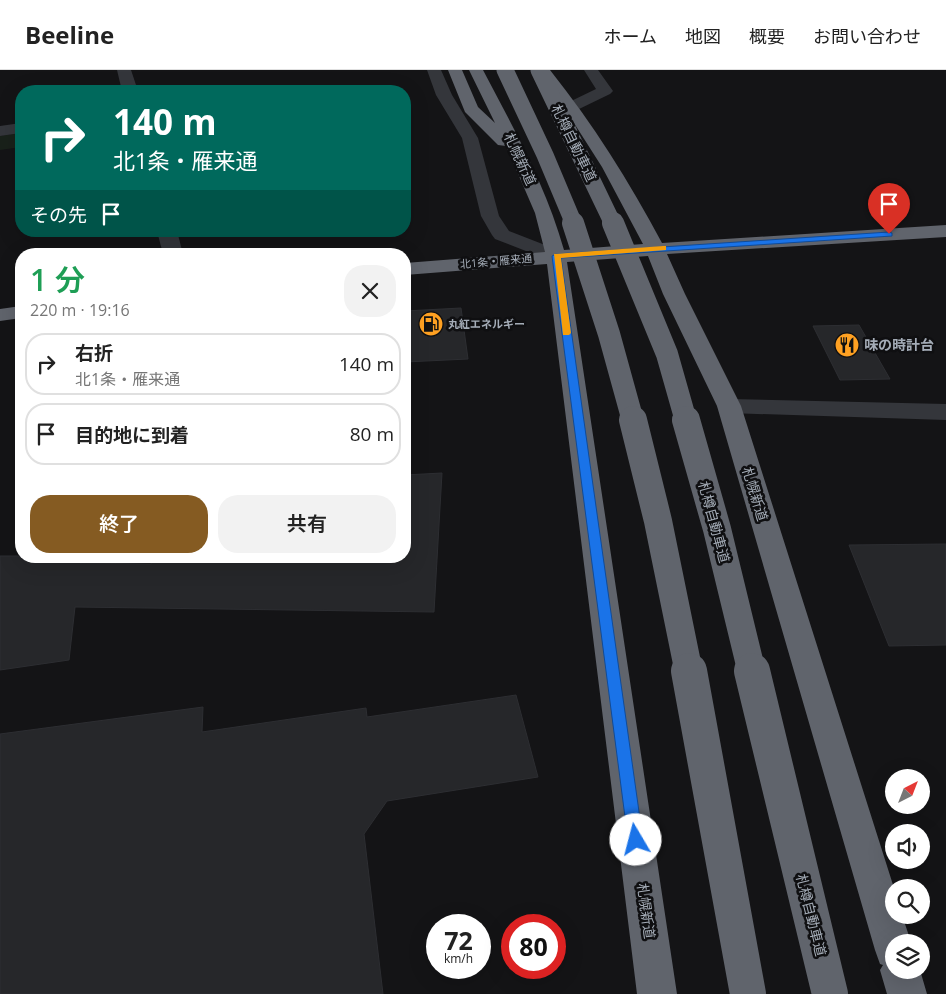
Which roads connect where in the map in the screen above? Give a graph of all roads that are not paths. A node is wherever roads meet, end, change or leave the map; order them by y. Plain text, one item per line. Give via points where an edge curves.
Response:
1 (124, 70) edge
2 (434, 70) edge
3 (455, 70) edge
4 (476, 70) edge
5 (505, 70) edge
6 (591, 70) edge
7 (543, 71) edge
8 (128, 85) edge
9 (571, 107) junction
10 (15, 129) edge
11 (0, 131) edge
12 (521, 158) junction
13 (946, 231) edge
14 (655, 248) junction
15 (556, 256) junction
16 (411, 268) edge
17 (15, 313) edge
18 (0, 315) edge
19 (729, 406) junction
20 (946, 412) edge
21 (889, 934) edge
22 (903, 979) edge
23 (657, 994) edge
24 (748, 994) edge
25 (830, 994) edge
26 (907, 994) edge

1 - 8 street
2 - 15 street via 444,95 470,138 490,216 498,229 502,235
3 - 12 highway via 471,109
4 - 12 highway, 札幌新道
5 - 24 highway, bridge via 539,140 580,240 619,363 663,538
6 - 9 street via 605,90
7 - 9 highway, 札幌新道
7 - 25 highway, 札樽自動車道, bridge via 615,228 667,354 717,529
9 - 14 highway, 札幌新道 via 611,167
10 - 11 street
12 - 15 highway, 札幌新道 via 544,213
13 - 14 highway, 北1条・雁来通
14 - 15 highway, 北1条・雁来通
14 - 19 highway, 札幌新道
15 - 16 highway, 北1条・雁来通
15 - 23 highway, 札幌新道
17 - 18 highway
19 - 20 street
19 - 21 highway, 札幌新道
22 - 26 highway

